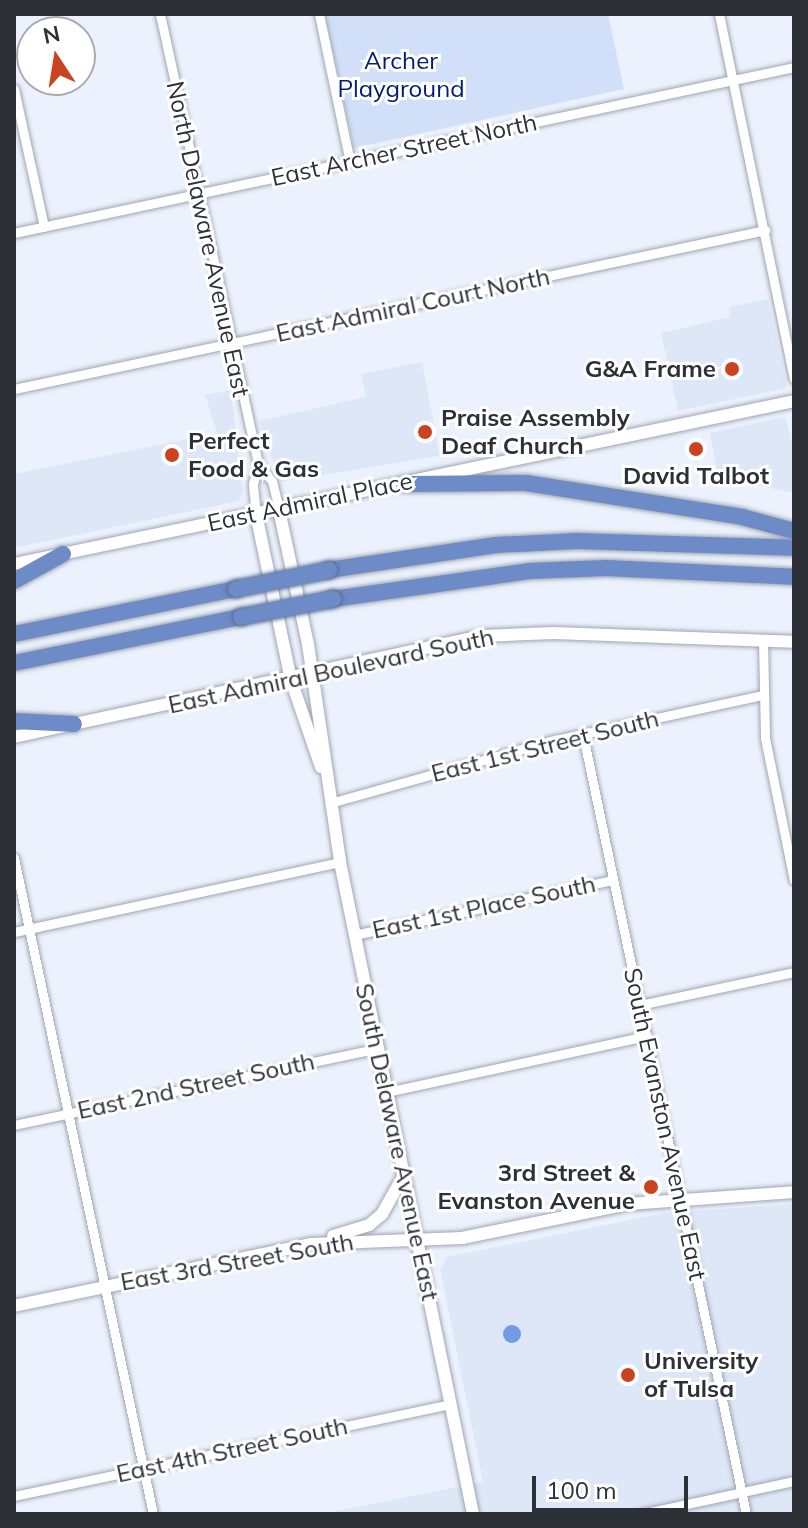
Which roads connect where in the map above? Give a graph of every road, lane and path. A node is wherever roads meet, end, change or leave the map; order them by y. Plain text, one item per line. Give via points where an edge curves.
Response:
1 (160, 14) edge
2 (319, 14) edge
3 (719, 14) edge
4 (794, 67) edge
5 (733, 80) junction
6 (14, 89) edge
7 (350, 162) junction
8 (199, 194) junction
9 (44, 227) junction
10 (765, 230) junction
11 (14, 233) edge
12 (231, 344) junction
13 (794, 378) edge
14 (14, 389) edge
15 (794, 401) edge
16 (258, 465) junction
17 (404, 484) junction
18 (279, 510) junction
19 (256, 514) junction
20 (794, 531) edge
21 (794, 548) edge
22 (63, 554) junction
23 (14, 564) edge
24 (794, 577) edge
25 (14, 581) edge
26 (14, 634) edge
27 (763, 640) junction
28 (794, 642) edge
29 (14, 663) edge
30 (313, 675) junction
31 (291, 680) junction
32 (762, 695) junction
33 (14, 721) edge
34 (74, 724) junction
35 (583, 735) junction
36 (14, 737) edge
37 (323, 770) junction
38 (330, 803) junction
39 (14, 858) edge
40 (340, 862) junction
41 (613, 880) junction
42 (794, 880) edge
43 (30, 929) junction
44 (14, 932) edge
45 (354, 935) junction
46 (794, 972) edge
47 (640, 1005) junction
48 (647, 1036) junction
49 (378, 1048) junction
50 (387, 1092) junction
51 (68, 1113) junction
52 (14, 1125) edge
53 (404, 1175) junction
54 (794, 1192) edge
55 (681, 1200) junction
56 (418, 1240) junction
57 (311, 1244) junction
58 (105, 1287) junction
59 (14, 1306) edge
60 (450, 1404) junction
61 (143, 1469) junction
62 (794, 1481) edge
63 (742, 1492) junction
64 (14, 1496) edge
65 (153, 1514) edge
66 (473, 1514) edge
67 (641, 1514) edge
68 (746, 1514) edge

1 - 8 street, North Delaware Avenue East
2 - 7 street
3 - 5 street
4 - 5 street, East Archer Street North
5 - 7 street, East Archer Street North
5 - 10 street
6 - 9 street
7 - 8 street, East Archer Street North
8 - 9 street, East Archer Street North
8 - 12 street, North Delaware Avenue East
9 - 11 street, East Archer Street North
10 - 12 street, East Admiral Court North
10 - 13 street
12 - 14 street, East Admiral Court North
12 - 16 street, North Delaware Avenue East
15 - 17 street, East Admiral Place via 483,463
16 - 18 street, North Delaware Avenue East via 272,481
16 - 19 street, North Delaware Avenue East via 253,484
17 - 18 street, East Admiral Place
17 - 20 highway via 526,483 742,517
18 - 19 street, East Admiral Place
18 - 30 street, North Delaware Avenue East
19 - 22 street, East Admiral Place
19 - 31 street, North Delaware Avenue East
21 - 26 highway, bridge via 576,541 496,545 329,570
22 - 23 street, East Admiral Place
22 - 25 highway
24 - 29 highway, bridge via 606,568 529,571 333,599
27 - 28 street, East Admiral Boulevard South
27 - 30 street, East Admiral Boulevard South via 518,633 451,641
27 - 32 street
30 - 31 street, East Admiral Boulevard South
30 - 37 street, South Delaware Avenue East
31 - 34 street, East Admiral Boulevard South
31 - 37 street, South Delaware Avenue East
32 - 35 street, East 1st Street South
32 - 42 street
33 - 34 highway
34 - 36 street, East Admiral Boulevard South
35 - 38 street, East 1st Street South
35 - 41 street, South Evanston Avenue East
37 - 38 street, South Delaware Avenue East
38 - 40 street, South Delaware Avenue East
39 - 43 street
40 - 43 street
40 - 45 street, South Delaware Avenue East
41 - 45 street, East 1st Place South
41 - 47 street, South Evanston Avenue East
43 - 44 street
43 - 51 street
45 - 49 street, South Delaware Avenue East
46 - 47 street
47 - 48 street, South Evanston Avenue East
48 - 50 street
48 - 55 street, South Evanston Avenue East
49 - 50 street, South Delaware Avenue East
49 - 51 street, East 2nd Street South
50 - 53 street, South Delaware Avenue East
51 - 52 street, East 2nd Street South
51 - 58 street
53 - 56 street, South Delaware Avenue East
53 - 57 street via 394,1200 369,1225
54 - 55 street, East 3rd Street South
55 - 56 street, East 3rd Street South via 628,1204 468,1238
55 - 63 street, South Evanston Avenue East
56 - 57 street, East 3rd Street South
56 - 60 street, South Delaware Avenue East
57 - 58 street, East 3rd Street South
58 - 59 street, East 3rd Street South
58 - 61 street
60 - 61 street, East 4th Street South
60 - 66 street, South Delaware Avenue East
61 - 64 street, East 4th Street South
61 - 65 street
62 - 63 street
63 - 67 street
63 - 68 street, South Evanston Avenue East

